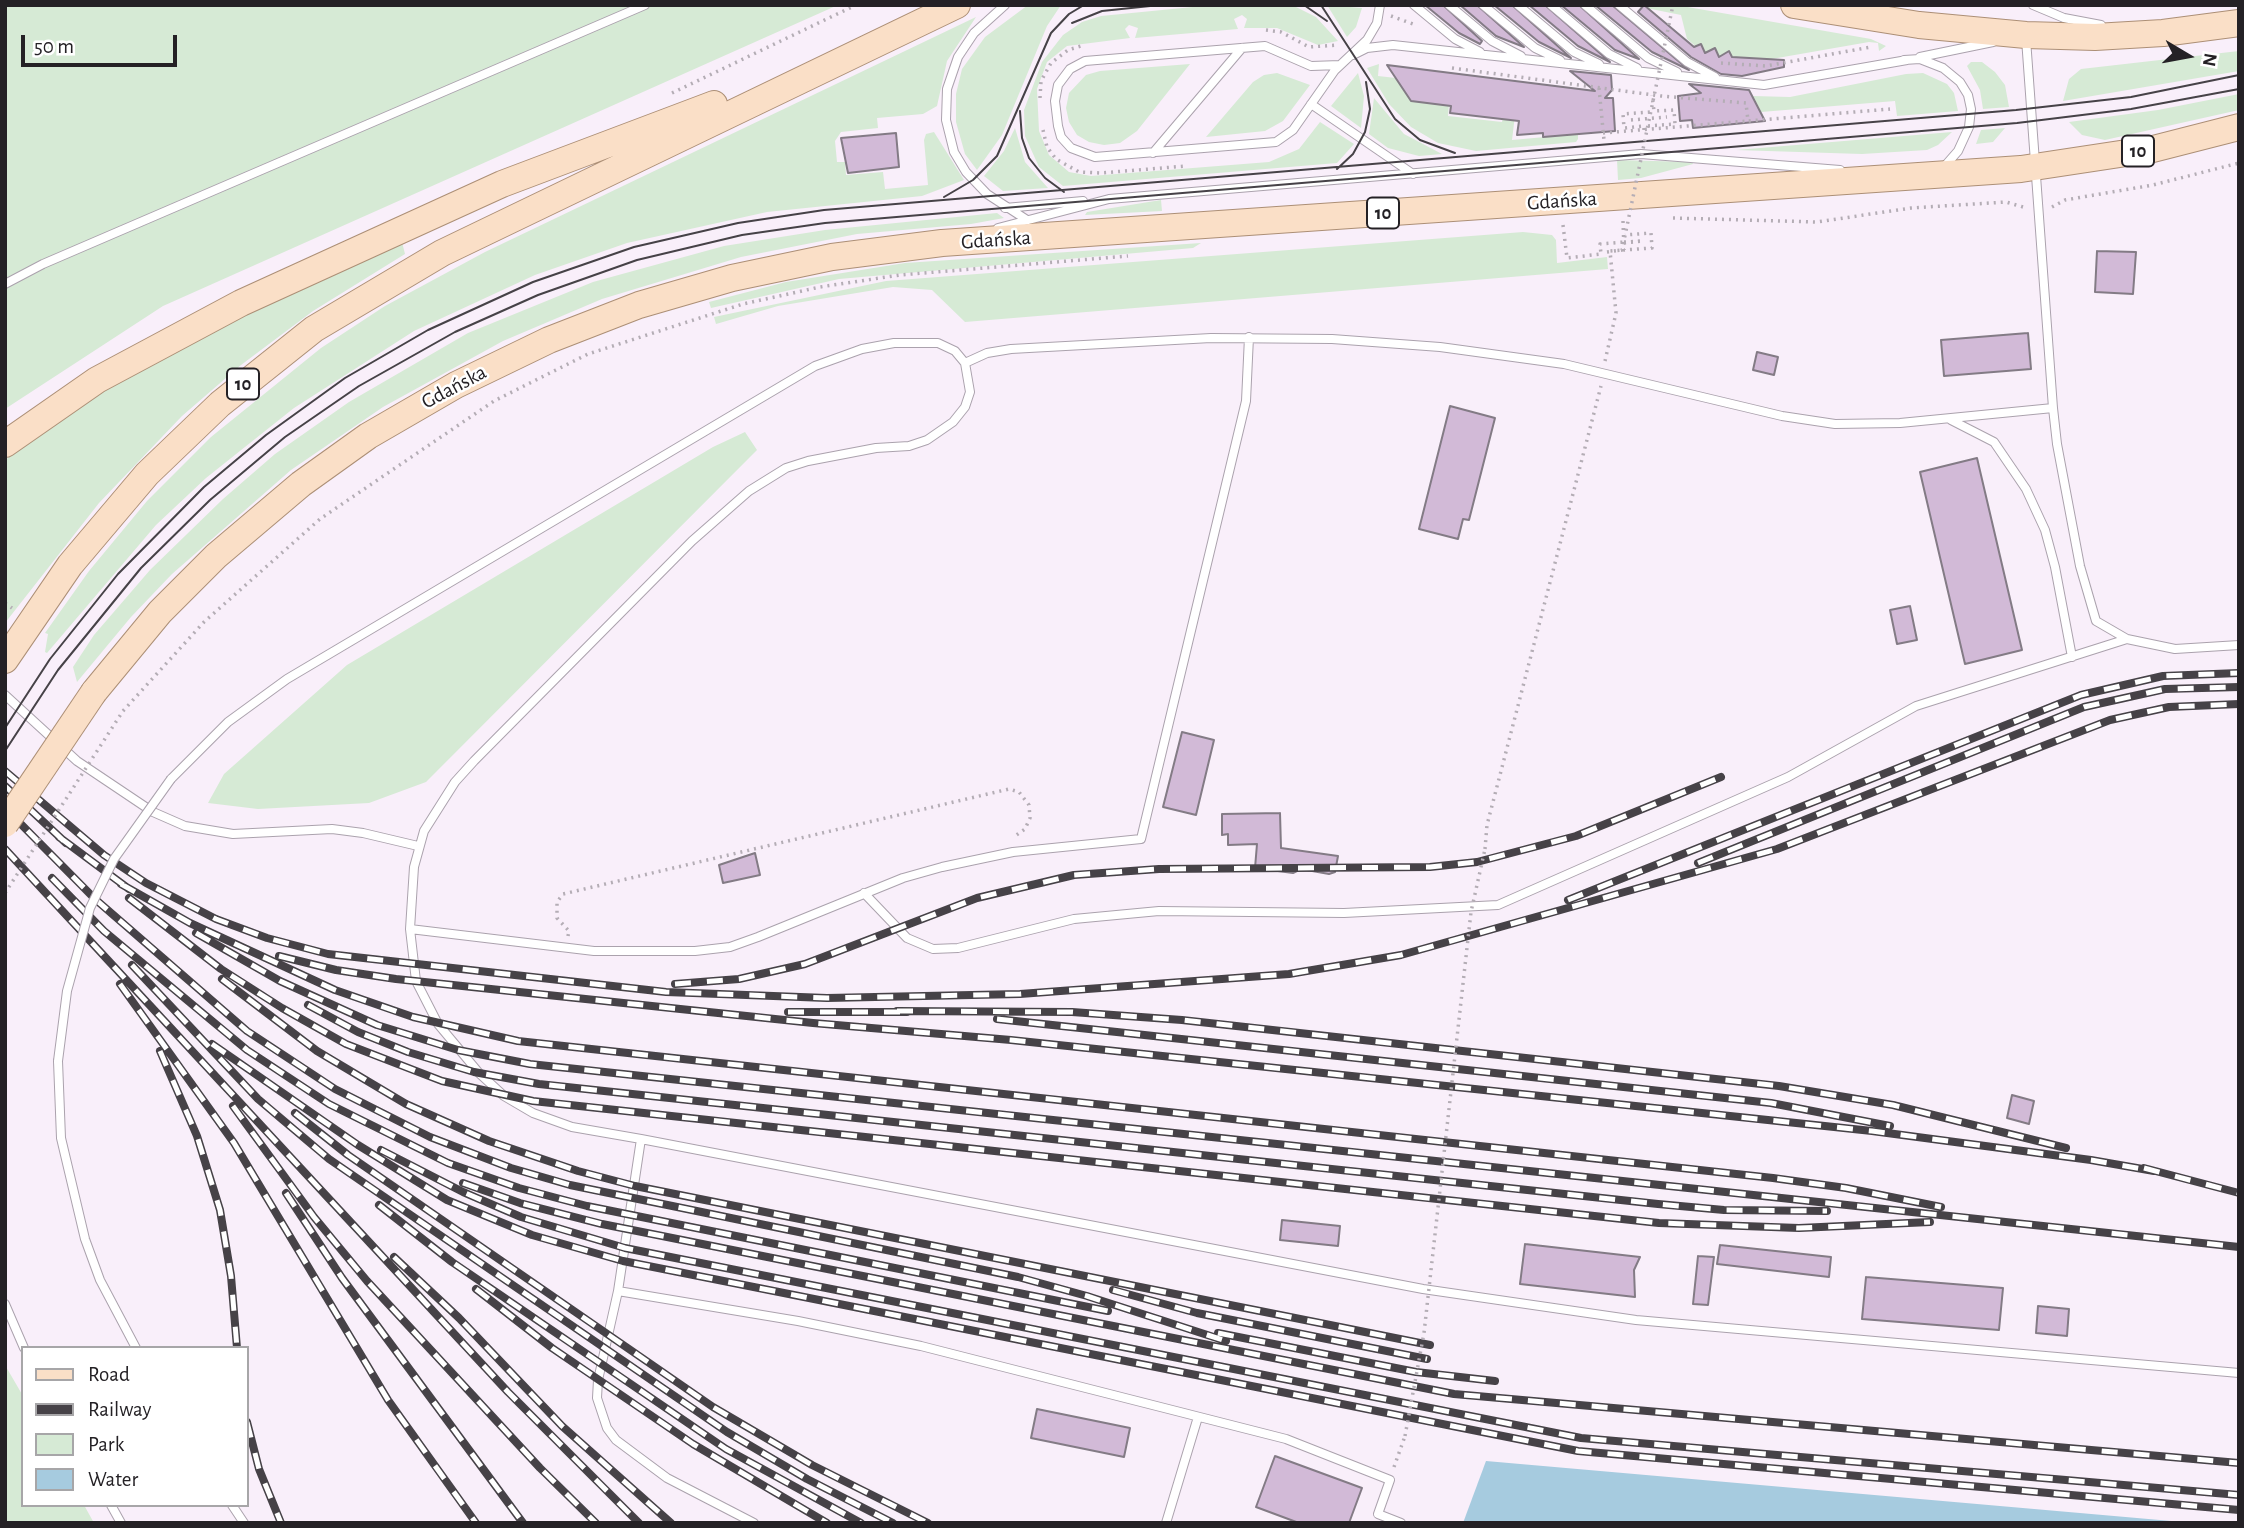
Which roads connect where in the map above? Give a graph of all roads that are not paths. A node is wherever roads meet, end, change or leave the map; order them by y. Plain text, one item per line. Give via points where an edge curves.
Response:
1 (645, 5) edge
2 (957, 5) edge
3 (1005, 5) edge
4 (1380, 5) edge
5 (1414, 5) edge
6 (1450, 5) edge
7 (1483, 5) edge
8 (1518, 5) edge
9 (1551, 5) edge
10 (1585, 5) edge
11 (1619, 5) edge
12 (1794, 5) edge
13 (2033, 5) edge
14 (2239, 23) edge
15 (2163, 33) junction
16 (2026, 35) junction
17 (885, 38) junction
18 (1242, 48) junction
19 (1353, 55) junction
20 (1500, 57) junction
21 (1904, 60) junction
22 (1540, 61) junction
23 (1340, 65) junction
24 (1579, 65) junction
25 (1619, 69) junction
26 (1657, 74) junction
27 (1696, 78) junction
28 (1735, 82) junction
29 (1311, 104) junction
30 (2239, 127) edge
31 (1153, 153) junction
32 (2036, 168) junction
33 (1413, 174) junction
34 (1932, 176) junction
35 (1109, 199) junction
36 (1005, 208) junction
37 (1027, 220) junction
38 (1104, 232) junction
39 (905, 247) junction
40 (5, 284) edge
41 (1249, 337) junction
42 (965, 363) junction
43 (2053, 408) junction
44 (1948, 419) junction
45 (5, 444) edge
46 (2127, 639) junction
47 (2239, 645) edge
48 (2071, 657) junction
49 (5, 660) edge
50 (5, 695) edge
51 (5, 824) edge
52 (418, 846) junction
53 (864, 893) junction
54 (410, 929) junction
55 (641, 1139) junction
56 (618, 1291) junction
57 (5, 1304) edge
58 (23, 1346) edge
59 (135, 1346) edge
60 (2239, 1373) edge
61 (1198, 1417) junction
62 (112, 1507) edge
63 (233, 1507) edge
64 (121, 1523) edge
65 (244, 1523) edge
66 (754, 1523) edge
67 (1166, 1523) edge
68 (1401, 1523) edge

1 - 40 lane
2 - 17 main road, 10
3 - 36 lane via 964,46 950,77 945,110 950,143 959,162 981,189
4 - 19 lane via 1371,34
5 - 20 lane via 1455,39
6 - 22 lane via 1499,46
7 - 24 lane via 1535,48
8 - 25 lane via 1574,52
9 - 26 lane via 1613,56
10 - 27 lane via 1652,60
11 - 28 lane via 1694,66
12 - 16 main road via 1919,25
13 - 15 lane via 2079,22
14 - 15 main road
15 - 16 main road
16 - 21 lane
16 - 32 lane
17 - 45 main road via 502,184 330,262 151,349
17 - 49 main road, 10 via 442,253 314,329 230,395 147,474 70,565
18 - 23 lane via 1275,48 1311,66
18 - 31 lane
18 - 31 lane via 1094,60 1067,72 1055,101 1059,130 1068,145 1095,157
19 - 20 lane via 1388,45
19 - 23 lane
20 - 22 lane
21 - 28 lane via 1775,85
21 - 34 lane via 1930,62 1950,72 1970,102 1970,121 1962,144
22 - 24 lane
23 - 29 lane
24 - 25 lane
25 - 26 lane
26 - 27 lane
27 - 28 lane
29 - 31 lane via 1289,134 1276,142
29 - 33 lane
30 - 32 main road, Gdańska / 10 via 2153,149
32 - 34 main road, Gdańska / 10
32 - 43 lane
33 - 34 lane via 1650,154
33 - 35 lane
34 - 38 main road, Gdańska / 10
35 - 36 lane
35 - 37 lane
36 - 37 lane
37 - 38 lane via 1066,231
37 - 39 lane
38 - 39 main road, Gdańska / 10
39 - 51 main road, Gdańska / 10, bridge via 797,262 671,295 549,340 456,385 368,436 265,513 160,612 94,692
41 - 42 lane via 1011,349
41 - 44 lane via 1440,347 1604,373 1816,422 1873,425
41 - 53 lane via 1246,401 1141,839 1013,852 942,867
42 - 52 lane via 970,392 964,407 953,422 927,440 808,461 765,480 732,505 454,782
42 - 59 lane, bridge via 947,346 913,341 862,349 815,366 287,679 228,722 171,779 114,859 90,908 67,991 58,1061 61,1138 85,1240
43 - 44 lane
43 - 46 lane via 2080,566 2096,621
44 - 48 lane via 1994,442 2026,489 2048,542
46 - 47 lane via 2175,649
46 - 48 lane
48 - 53 lane via 1916,706 1788,777 1498,905 1344,912 1159,911 1074,919 958,948 933,949 906,938
50 - 52 lane via 77,761 118,791 185,826 233,834 332,829
52 - 54 lane
53 - 54 lane via 730,947 648,953
54 - 55 lane via 416,981 424,1000 479,1073 533,1112 572,1127
55 - 56 lane
55 - 60 lane via 1423,1289 1557,1309 1636,1320
56 - 61 lane via 921,1346
56 - 66 lane via 598,1380 597,1398 607,1428 667,1478
57 - 58 lane
61 - 67 lane
61 - 68 lane via 1286,1439 1390,1480 1378,1514
62 - 64 lane
63 - 65 lane

